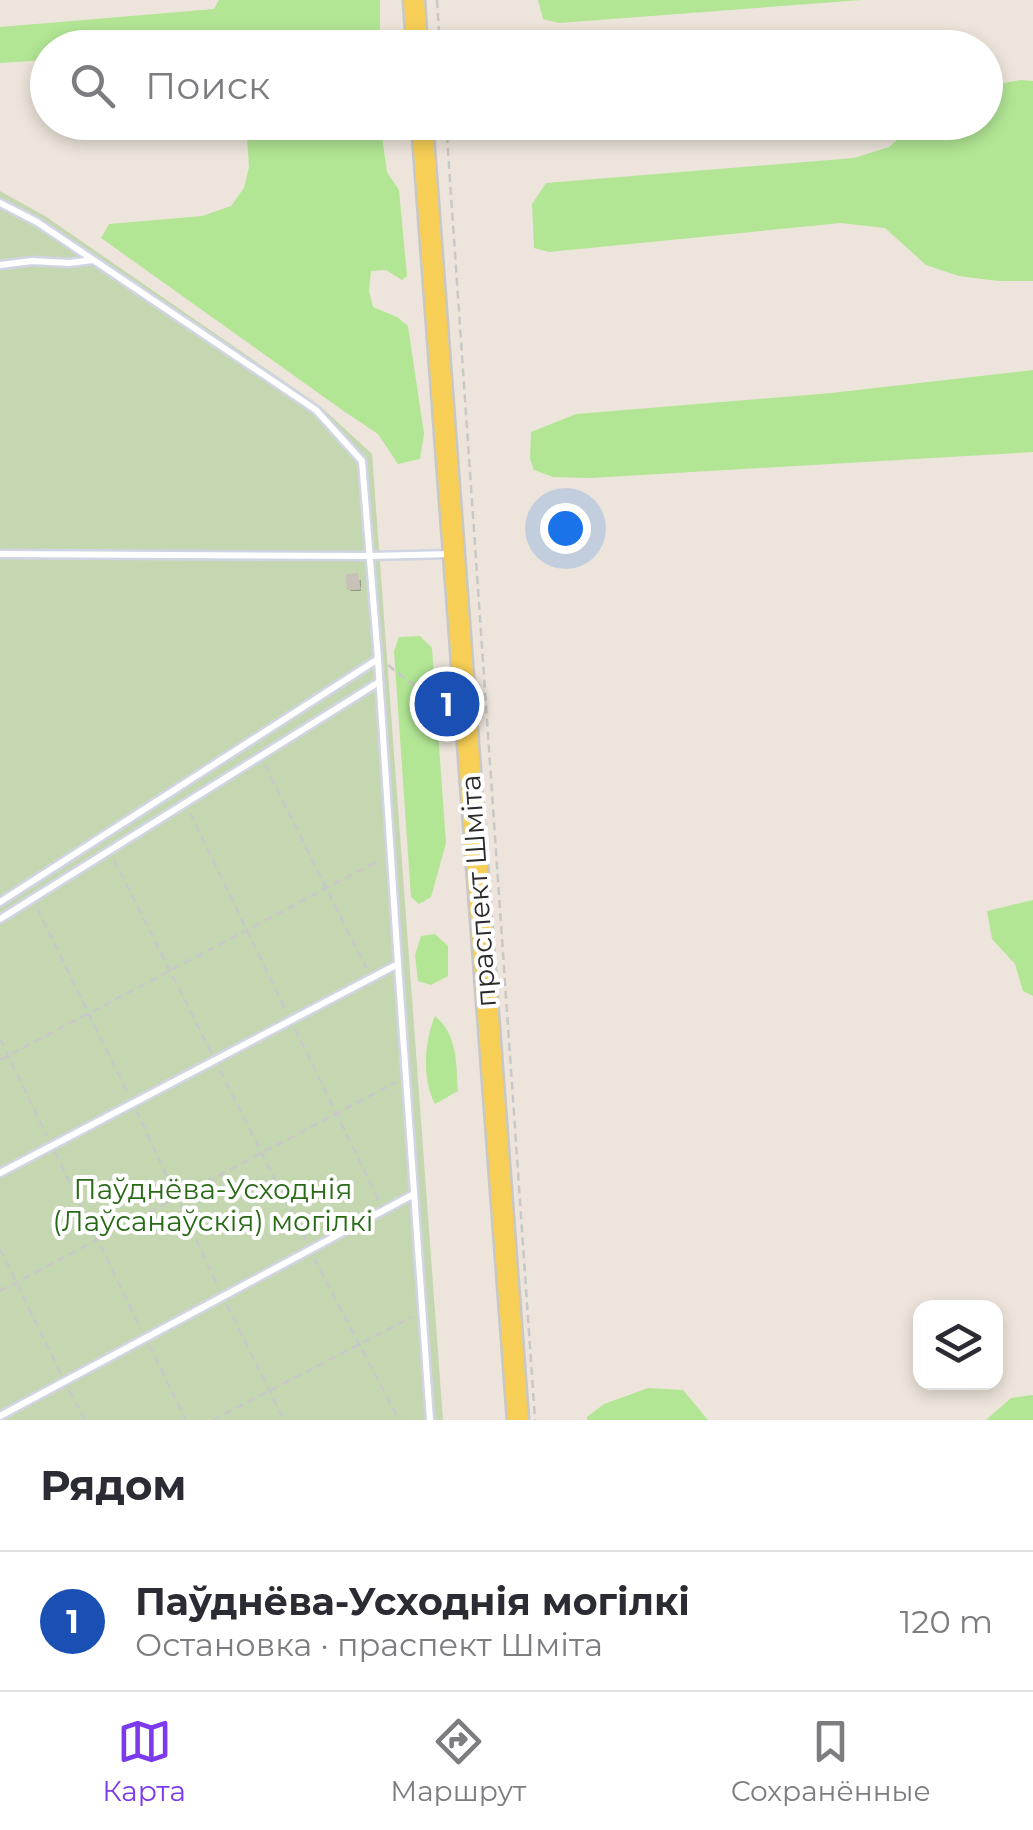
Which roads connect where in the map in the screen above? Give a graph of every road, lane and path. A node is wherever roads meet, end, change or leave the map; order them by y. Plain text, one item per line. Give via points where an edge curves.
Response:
1 (414, 0) edge
2 (437, 0) edge
3 (416, 30) edge
4 (439, 30) edge
5 (423, 140) edge
6 (447, 140) edge
7 (0, 203) edge
8 (94, 260) junction
9 (0, 266) edge
10 (0, 554) edge
11 (454, 554) junction
12 (369, 556) junction
13 (378, 660) junction
14 (378, 682) junction
15 (442, 707) dead end
16 (260, 756) junction
17 (184, 803) junction
18 (109, 850) junction
19 (390, 854) junction
20 (326, 888) junction
21 (32, 898) junction
22 (0, 902) edge
23 (0, 919) edge
24 (246, 930) junction
25 (398, 964) junction
26 (170, 970) junction
27 (371, 978) junction
28 (88, 1014) junction
29 (291, 1020) junction
30 (0, 1039) edge
31 (8, 1056) junction
32 (0, 1060) edge
33 (215, 1060) junction
34 (406, 1076) junction
35 (133, 1104) junction
36 (337, 1113) junction
37 (52, 1146) junction
38 (261, 1153) junction
39 (0, 1173) edge
40 (414, 1194) junction
41 (176, 1198) junction
42 (384, 1210) junction
43 (98, 1239) junction
44 (0, 1249) edge
45 (310, 1250) junction
46 (16, 1282) junction
47 (0, 1291) edge
48 (223, 1296) junction
49 (422, 1311) junction
50 (145, 1338) junction
51 (359, 1344) junction
52 (65, 1381) junction
53 (270, 1390) junction
54 (0, 1416) edge
55 (85, 1420) edge
56 (186, 1420) edge
57 (214, 1420) edge
58 (284, 1420) edge
59 (399, 1420) edge
60 (430, 1420) edge
61 (518, 1420) edge
62 (535, 1420) edge

1 - 3 main road
2 - 4 path
5 - 11 main road, праспект Шміта
6 - 62 path
7 - 8 lane
8 - 9 lane
8 - 12 lane via 316,410 362,461
10 - 12 lane
11 - 12 lane
11 - 61 main road, праспект Шміта
12 - 13 lane
13 - 14 lane
13 - 15 path
13 - 22 lane
14 - 16 lane
14 - 19 lane
16 - 17 lane
16 - 20 path
17 - 18 lane
17 - 24 path
18 - 21 lane
18 - 26 path
19 - 20 path
19 - 25 lane
20 - 24 path
20 - 27 path
21 - 23 lane
21 - 28 path
24 - 26 path
24 - 29 path
25 - 27 lane
25 - 34 lane
26 - 28 path
26 - 33 path
27 - 29 lane
28 - 31 path
28 - 35 path
29 - 33 lane
29 - 36 path
30 - 31 path
31 - 32 path
31 - 37 path
33 - 35 lane
33 - 38 path
34 - 36 path
34 - 40 lane
35 - 37 lane
35 - 41 path
36 - 38 path
36 - 42 path
37 - 39 lane
37 - 43 path
38 - 41 path
38 - 45 path
40 - 42 lane
40 - 49 lane
41 - 43 path
41 - 48 path
42 - 45 lane
43 - 46 path
43 - 50 path
44 - 46 path
45 - 48 lane
45 - 51 path
46 - 47 path
46 - 52 path
48 - 50 lane
48 - 53 path
49 - 51 path
49 - 60 lane
50 - 52 lane
50 - 56 path
51 - 53 path
51 - 59 path
52 - 54 lane
52 - 55 path
53 - 57 path
53 - 58 path

